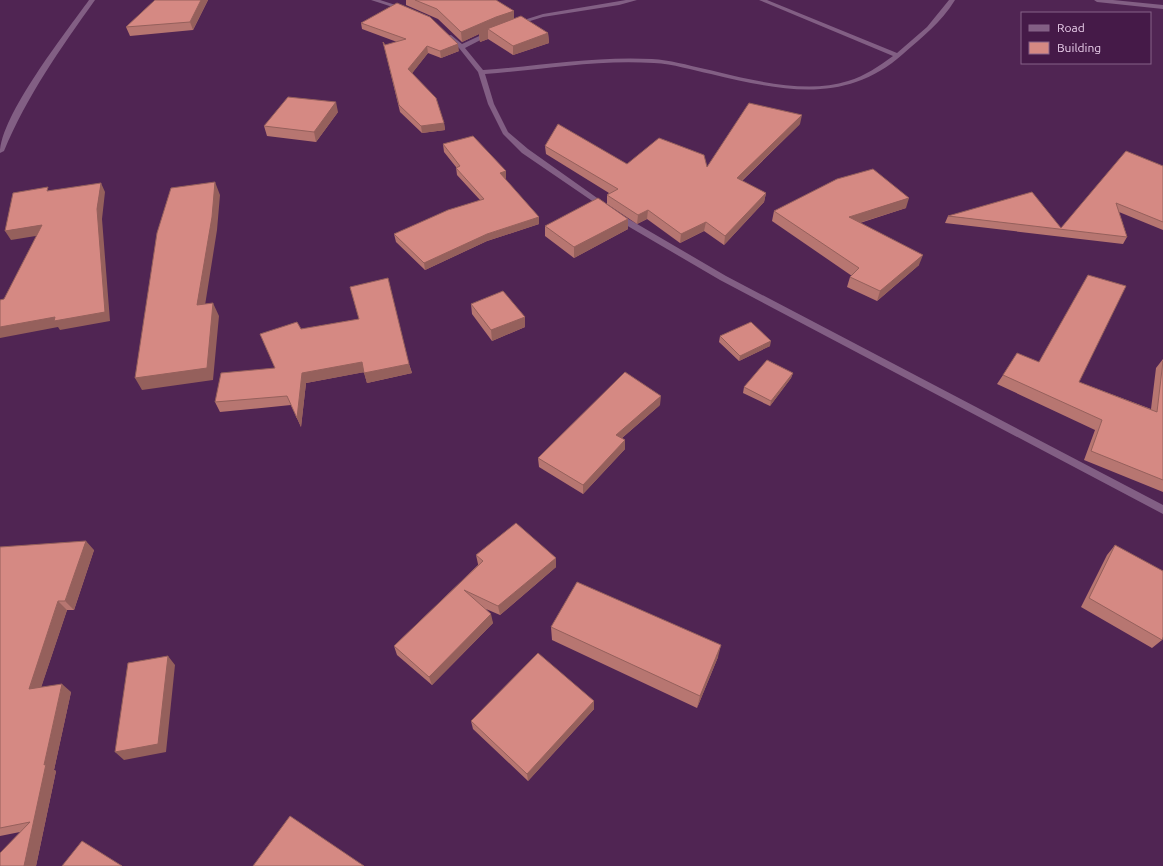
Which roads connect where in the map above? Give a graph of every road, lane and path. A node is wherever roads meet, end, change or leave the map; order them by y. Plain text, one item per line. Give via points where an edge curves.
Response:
1 (92, 0) edge
2 (374, 0) edge
3 (634, 0) edge
4 (762, 0) edge
5 (952, 0) edge
6 (1097, 0) edge
7 (1163, 7) edge
8 (412, 11) edge
9 (507, 26) edge
10 (499, 29) edge
11 (445, 32) edge
12 (461, 47) junction
13 (898, 56) junction
14 (481, 72) junction
15 (0, 151) edge
16 (1163, 510) edge

1 - 15 street via 28,92
2 - 8 street
3 - 9 street via 550,14
4 - 13 street
5 - 13 street via 932,29
6 - 7 street
10 - 12 street
11 - 12 street
12 - 14 street
13 - 14 street via 874,72 850,83 821,88 763,83 654,60 598,61
14 - 16 street via 491,104 505,133 558,176 630,225 723,278

